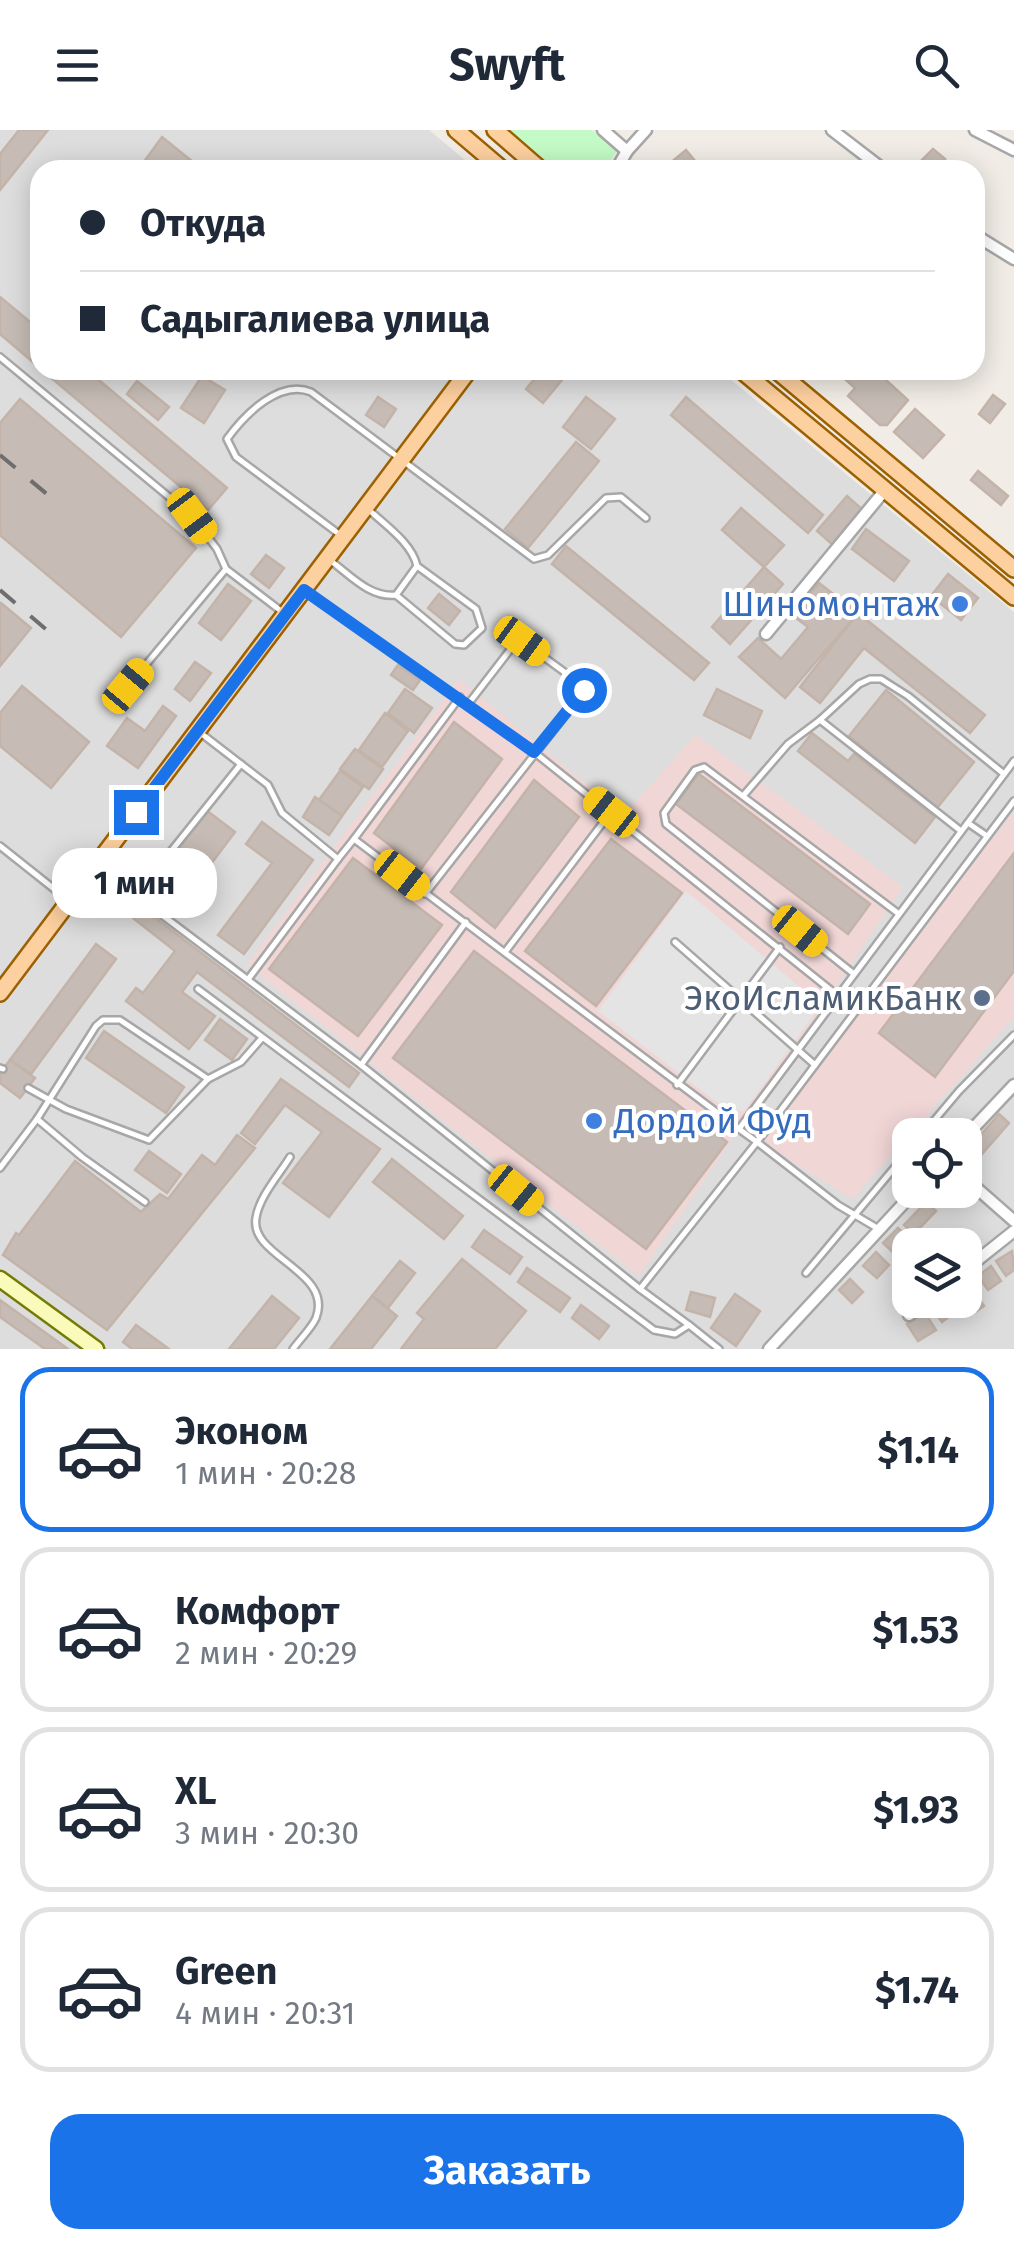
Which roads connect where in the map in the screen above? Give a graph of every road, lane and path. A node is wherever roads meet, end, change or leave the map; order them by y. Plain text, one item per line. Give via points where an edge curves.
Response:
1 (456, 130) edge
2 (495, 130) edge
3 (603, 130) edge
4 (646, 130) edge
5 (832, 130) edge
6 (975, 130) edge
7 (1014, 150) edge
8 (627, 151) junction
9 (482, 160) edge
10 (530, 160) edge
11 (622, 160) edge
12 (871, 160) edge
13 (985, 241) edge
14 (1014, 259) edge
15 (0, 357) edge
16 (461, 380) edge
17 (753, 380) edge
18 (788, 380) edge
19 (402, 458) junction
20 (885, 490) junction
21 (366, 507) junction
22 (646, 518) dead end
23 (345, 536) junction
24 (328, 559) junction
25 (418, 566) junction
26 (226, 569) junction
27 (1014, 569) edge
28 (304, 590) junction
29 (396, 595) junction
30 (1014, 597) edge
31 (286, 615) junction
32 (766, 634) dead end
33 (128, 686) dead end
34 (460, 698) junction
35 (469, 704) junction
36 (820, 720) junction
37 (197, 730) junction
38 (534, 752) junction
39 (1014, 761) edge
40 (241, 764) junction
41 (1004, 774) junction
42 (743, 796) junction
43 (1014, 800) edge
44 (611, 812) junction
45 (968, 823) junction
46 (962, 831) junction
47 (987, 836) junction
48 (354, 838) junction
49 (0, 846) edge
50 (338, 858) junction
51 (96, 866) junction
52 (425, 894) junction
53 (136, 896) junction
54 (70, 901) junction
55 (899, 914) junction
56 (466, 922) junction
57 (675, 942) dead end
58 (780, 947) junction
59 (505, 952) junction
60 (854, 974) junction
61 (249, 978) junction
62 (198, 989) dead end
63 (0, 992) edge
64 (838, 996) junction
65 (742, 1000) junction
66 (856, 1010) junction
67 (1014, 1035) edge
68 (262, 1038) junction
69 (797, 1050) junction
70 (360, 1065) junction
71 (815, 1065) junction
72 (208, 1079) junction
73 (677, 1085) junction
74 (1014, 1085) edge
75 (28, 1088) dead end
76 (48, 1101) junction
77 (936, 1118) edge
78 (37, 1119) junction
79 (982, 1120) edge
80 (740, 1129) junction
81 (757, 1142) junction
82 (290, 1157) dead end
83 (0, 1168) edge
84 (892, 1171) edge
85 (982, 1193) edge
86 (145, 1202) dead end
87 (899, 1208) edge
88 (854, 1216) junction
89 (1014, 1221) edge
90 (879, 1230) junction
91 (1014, 1230) edge
92 (982, 1256) edge
93 (806, 1273) dead end
94 (0, 1279) edge
95 (640, 1289) junction
96 (689, 1324) junction
97 (96, 1349) edge
98 (293, 1349) edge
99 (719, 1349) edge
100 (769, 1349) edge

1 - 9 main road
2 - 10 main road
3 - 8 street
4 - 8 street
5 - 12 street
6 - 7 street
8 - 11 street
13 - 14 street
15 - 26 lane via 192,516
16 - 19 main road
17 - 20 main road
18 - 27 main road
19 - 21 main road
19 - 22 lane via 534,558 548,555 606,498 621,497
19 - 23 lane via 298,386 278,392 227,439 236,457
20 - 30 main road
20 - 32 street
21 - 23 main road
21 - 25 lane
23 - 24 main road
24 - 28 main road
24 - 29 lane via 372,592
25 - 29 lane
25 - 29 lane via 476,610 482,628 476,637 455,644
26 - 31 lane
26 - 33 lane
28 - 31 main road
28 - 34 lane
31 - 37 main road
34 - 35 lane
34 - 48 lane
35 - 38 lane
35 - 38 lane via 516,642 567,674 584,690
36 - 41 lane via 859,684 881,679
36 - 42 lane via 788,744
36 - 46 lane
37 - 40 lane
37 - 51 main road
38 - 44 lane
38 - 52 lane
39 - 41 lane
40 - 50 lane via 268,786 285,816
40 - 53 lane
41 - 45 lane
42 - 55 lane
42 - 60 lane via 700,766 663,818
43 - 47 lane
44 - 58 lane
44 - 59 lane
45 - 46 lane
45 - 47 lane
46 - 55 lane
47 - 66 lane
48 - 50 lane
48 - 52 lane
49 - 54 lane
50 - 61 lane
51 - 53 lane
51 - 54 main road
52 - 56 lane
53 - 61 lane
54 - 63 main road
55 - 60 lane
56 - 59 lane
56 - 70 lane
57 - 65 lane
58 - 64 lane
58 - 65 lane
59 - 73 lane
60 - 64 lane
61 - 70 lane
62 - 68 lane
64 - 66 lane
64 - 69 lane
65 - 69 lane
65 - 73 lane
66 - 71 lane
67 - 77 lane
68 - 72 lane via 241,1062
68 - 96 lane via 654,1330 675,1334
69 - 71 lane
69 - 80 lane
70 - 95 lane
71 - 81 lane
72 - 76 lane via 147,1140
72 - 76 lane via 113,1018 96,1026
73 - 80 lane
74 - 79 street
75 - 76 lane
76 - 78 lane
78 - 83 lane
78 - 86 lane
80 - 81 lane
81 - 88 lane
81 - 95 lane
82 - 98 lane via 255,1220 263,1241 317,1296 315,1320
84 - 88 lane
85 - 89 street
87 - 90 street
88 - 90 lane
88 - 93 lane
90 - 100 street
91 - 92 street
94 - 97 street
95 - 96 lane
96 - 99 lane

